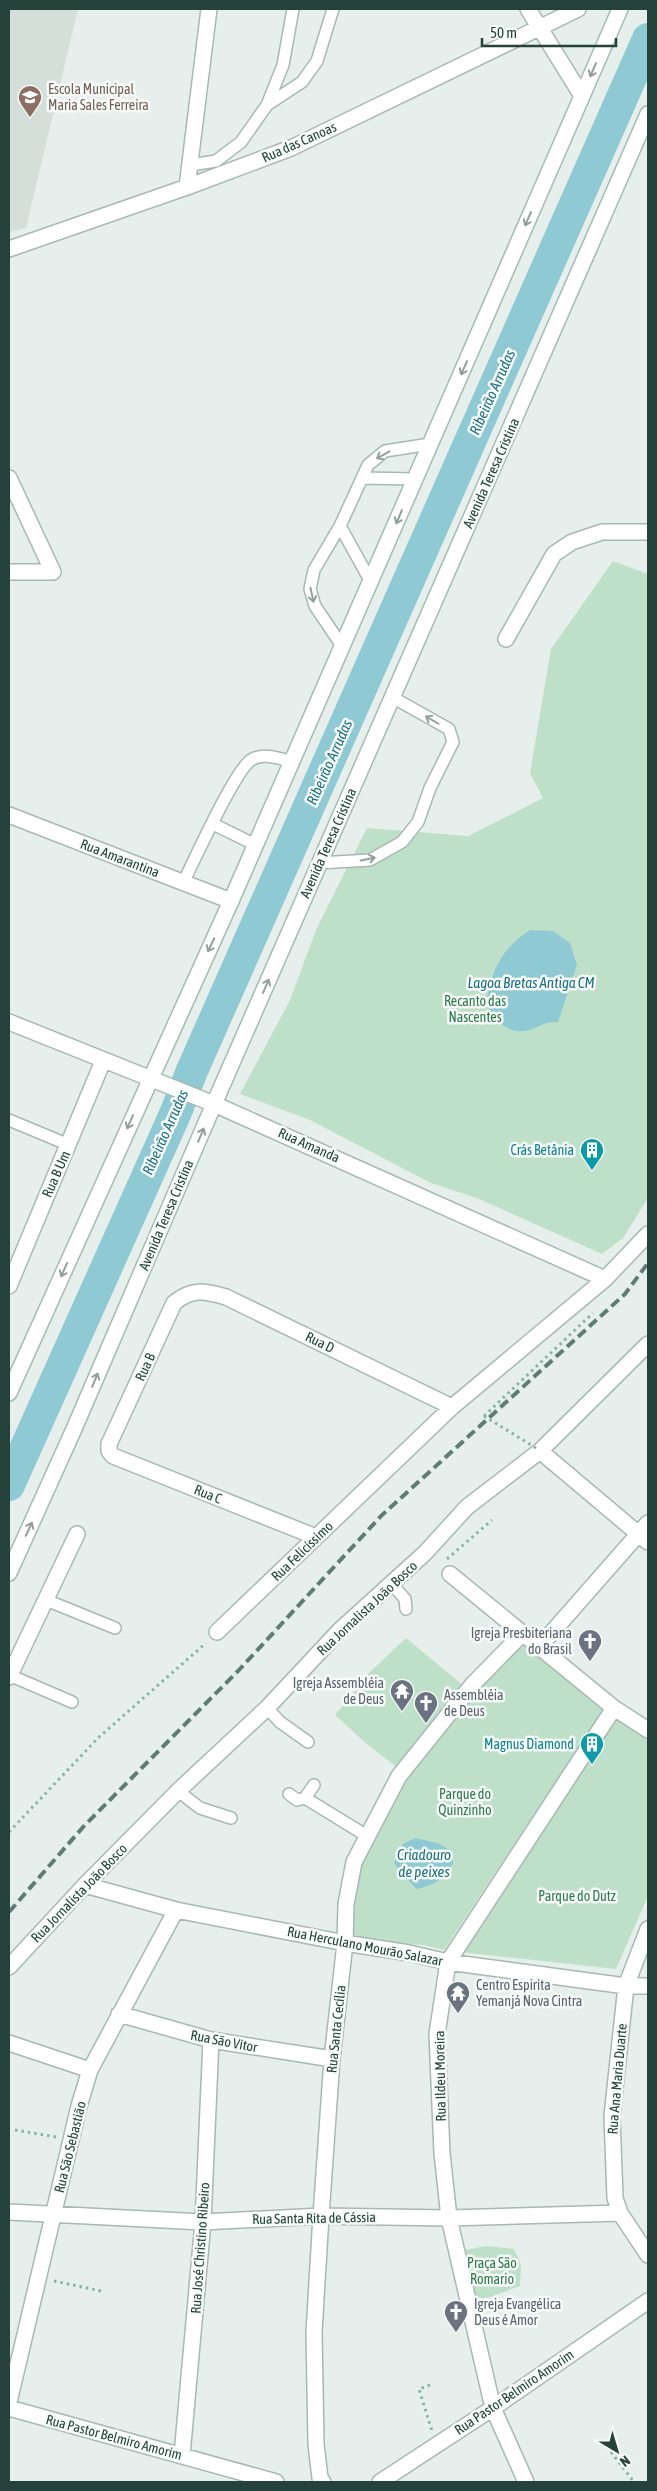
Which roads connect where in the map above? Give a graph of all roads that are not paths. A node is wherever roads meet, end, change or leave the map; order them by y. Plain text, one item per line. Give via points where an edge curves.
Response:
1 (209, 9) edge
2 (293, 9) edge
3 (333, 9) edge
4 (528, 9) edge
5 (578, 9) edge
6 (620, 9) edge
7 (540, 29) junction
8 (582, 96) junction
9 (267, 105) junction
10 (648, 115) edge
11 (190, 165) junction
12 (187, 187) junction
13 (9, 249) edge
14 (430, 444) junction
15 (9, 478) edge
16 (362, 478) junction
17 (415, 479) junction
18 (340, 526) junction
19 (648, 532) edge
20 (9, 572) edge
21 (371, 582) junction
22 (506, 639) dead end
23 (342, 646) junction
24 (392, 697) junction
25 (292, 761) junction
26 (9, 815) edge
27 (212, 824) junction
28 (256, 845) junction
29 (320, 863) junction
30 (183, 883) junction
31 (231, 901) junction
32 (9, 1022) edge
33 (103, 1061) junction
34 (150, 1077) junction
35 (214, 1104) junction
36 (9, 1120) edge
37 (69, 1144) junction
38 (648, 1234) edge
39 (605, 1279) junction
40 (9, 1286) edge
41 (185, 1294) joint
42 (648, 1344) edge
43 (9, 1393) edge
44 (452, 1407) junction
45 (109, 1444) joint
46 (538, 1450) junction
47 (645, 1533) edge
48 (77, 1534) dead end
49 (316, 1537) junction
50 (448, 1567) road end
51 (9, 1573) edge
52 (391, 1584) junction
53 (46, 1600) junction
54 (406, 1609) dead end
55 (115, 1628) dead end
56 (217, 1632) road end
57 (523, 1633) junction
58 (540, 1646) junction
59 (9, 1676) edge
60 (72, 1702) dead end
61 (267, 1708) junction
62 (614, 1708) junction
63 (648, 1730) edge
64 (308, 1742) dead end
65 (314, 1785) dead end
66 (178, 1791) junction
67 (289, 1794) dead end
68 (305, 1798) junction
69 (231, 1818) dead end
70 (367, 1836) junction
71 (85, 1885) junction
72 (176, 1910) junction
73 (648, 1929) edge
74 (345, 1942) junction
75 (448, 1962) junction
76 (9, 1967) edge
77 (626, 1986) junction
78 (648, 1986) edge
79 (119, 2014) junction
80 (211, 2040) junction
81 (9, 2043) edge
82 (332, 2059) junction
83 (90, 2070) junction
84 (9, 2212) edge
85 (620, 2213) junction
86 (54, 2214) junction
87 (321, 2216) junction
88 (449, 2218) junction
89 (203, 2222) junction
90 (648, 2255) edge
91 (648, 2301) edge
92 (9, 2402) edge
93 (9, 2408) edge
94 (493, 2408) junction
95 (182, 2455) junction
96 (276, 2482) edge
97 (323, 2482) edge
98 (380, 2482) edge
99 (526, 2482) edge

1 - 11 street
2 - 9 lane via 283,64
3 - 9 lane via 317,61 302,82
4 - 7 street
5 - 7 street, Rua das Canoas
6 -> 8 street
7 - 8 street
7 - 12 street, Rua das Canoas via 291,148
8 -> 14 street
9 - 11 lane via 241,142 216,161
10 - 24 street, Avenida Teresa Cristina
11 - 12 street
12 - 13 street, Rua das Canoas
14 -> 16 lane via 385,451 368,464
14 - 17 street
15 - 20 street via 53,572
16 - 17 lane
16 - 18 lane
17 -> 21 street
18 - 21 lane
18 -> 23 lane via 314,570 310,589 315,606
19 - 22 street via 602,532 572,542 554,554
21 - 23 street
23 - 25 street
24 - 29 street, Avenida Teresa Cristina
29 -> 24 lane via 370,860 402,842 418,822 452,736 449,730
25 - 27 lane via 262,756 250,760
25 - 28 street
26 - 30 street, Rua Amarantina
27 - 28 lane
27 - 30 lane
28 - 31 street
35 -> 29 street, Avenida Teresa Cristina
30 - 31 street, Rua Amarantina
31 -> 34 street
32 - 33 street, Rua Amanda
33 - 34 street, Rua Amanda
33 - 37 street, Rua B Um
34 - 35 street, Rua Amanda
34 -> 43 street
35 - 39 street, Rua Amanda
51 -> 35 street, Avenida Teresa Cristina
36 - 37 lane
37 - 40 street, Rua B Um
38 - 39 street, Rua Felicíssimo
39 - 44 street, Rua Felicíssimo
41 - 44 street, Rua D via 206,1291 226,1296
41 - 45 street, Rua B via 174,1303
42 - 46 street, Rua Jornalista João Bosco
44 - 49 street, Rua Felicíssimo
45 - 49 street, Rua C via 113,1456
46 - 47 street
46 - 52 street, Rua Jornalista João Bosco via 467,1507
47 - 58 street
48 - 53 street
49 - 56 street, Rua Felicíssimo
50 - 57 street
52 - 54 lane via 405,1599
52 - 61 street, Rua Jornalista João Bosco via 340,1630
53 - 55 lane
53 - 59 street
57 - 58 street
57 - 70 street, Rua Santa Cecília via 472,1684 399,1776
58 - 62 street
59 - 60 lane
61 - 64 lane
61 - 66 street, Rua Jornalista João Bosco
62 - 63 street
62 - 75 street, Rua Ildeu Moreira
65 - 68 lane
66 - 69 lane via 200,1808
66 - 71 street, Rua Jornalista João Bosco
67 - 68 lane via 298,1800
68 - 70 lane
70 - 74 street, Rua Santa Cecília via 354,1862 346,1904
71 - 72 street, Rua Herculano Mourão Salazar
71 - 76 street, Rua Jornalista João Bosco
72 - 74 street, Rua Herculano Mourão Salazar
72 - 79 street, Rua São Sebastião
73 - 77 street, Rua Ana Maria Duarte
74 - 75 street, Rua Herculano Mourão Salazar
74 - 82 street, Rua Santa Cecília
75 - 77 street, Rua Herculano Mourão Salazar
75 - 88 street, Rua Ildeu Moreira via 437,2034 442,2153
77 - 78 street, Rua Herculano Mourão Salazar
77 - 85 street, Rua Ana Maria Duarte via 612,2116 615,2198
79 - 80 street, Rua São Vitor
79 - 83 street, Rua São Sebastião
80 - 82 street, Rua São Vitor
80 - 89 street, Rua José Christino Ribeiro
81 - 83 street
82 - 87 street, Rua Santa Cecília
83 - 86 street, Rua São Sebastião
84 - 86 street, Rua Santa Rita de Cássia
85 - 88 street, Rua Santa Rita de Cássia
85 - 90 street, Rua Ana Maria Duarte
86 - 89 street, Rua Santa Rita de Cássia
86 - 92 street, Rua São Sebastião
87 - 88 street, Rua Santa Rita de Cássia
87 - 89 street, Rua Santa Rita de Cássia
87 - 97 street, Rua Santa Cecília via 314,2332 316,2444
88 - 94 street, Rua Ildeu Moreira
89 - 95 street, Rua José Christino Ribeiro
91 - 94 street, Rua Pastor Belmiro Amorim
93 - 95 street, Rua Pastor Belmiro Amorim
94 - 98 street, Rua Pastor Belmiro Amorim
94 - 99 street, Rua Ildeu Moreira
95 - 96 street, Rua Pastor Belmiro Amorim

